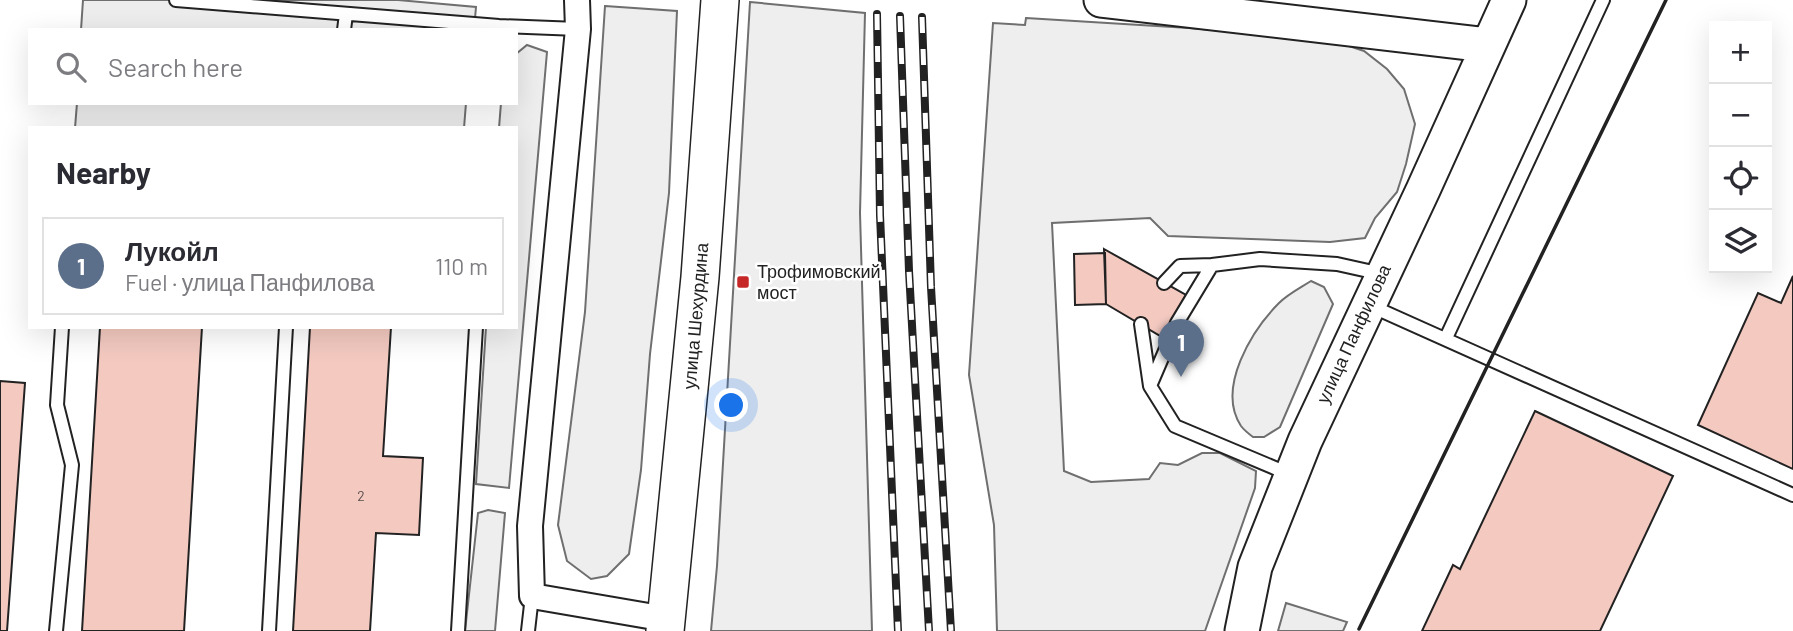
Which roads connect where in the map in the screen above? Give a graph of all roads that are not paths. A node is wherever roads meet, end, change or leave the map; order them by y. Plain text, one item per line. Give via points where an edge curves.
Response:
1 (176, 0) edge
2 (577, 0) edge
3 (720, 0) edge
4 (1101, 0) edge
5 (1508, 0) edge
6 (1603, 0) edge
7 (345, 14) junction
8 (344, 28) edge
9 (578, 29) junction
10 (1487, 45) junction
11 (1212, 265) junction
12 (1382, 274) junction
13 (1164, 283) dead end
14 (1368, 304) junction
15 (1140, 324) dead end
16 (62, 329) edge
17 (286, 329) edge
18 (476, 329) edge
19 (1446, 338) junction
20 (1150, 386) junction
21 (1291, 475) junction
22 (1793, 495) edge
23 (532, 596) junction
24 (665, 625) edge
25 (56, 631) edge
26 (269, 631) edge
27 (458, 631) edge
28 (528, 631) edge
29 (1242, 631) edge

1 - 7 lane
2 - 9 street
3 - 24 main road, улица Шехурдина via 700,277
4 - 10 main road
5 - 10 main road, улица Панфилова
6 - 19 lane
7 - 8 lane
7 - 9 lane
9 - 23 street via 530,526
10 - 12 main road, улица Панфилова
11 - 12 lane via 1260,259 1337,264
11 - 13 lane via 1180,266
11 - 20 lane via 1177,323
12 - 14 main road, улица Панфилова
14 - 19 lane
14 - 21 main road, улица Панфилова
15 - 20 lane
16 - 25 lane via 57,405 72,465
17 - 26 lane
18 - 27 lane
19 - 22 lane
20 - 21 lane via 1175,426
21 - 29 main road, улица Панфилова via 1255,567
23 - 24 street
23 - 28 lane

